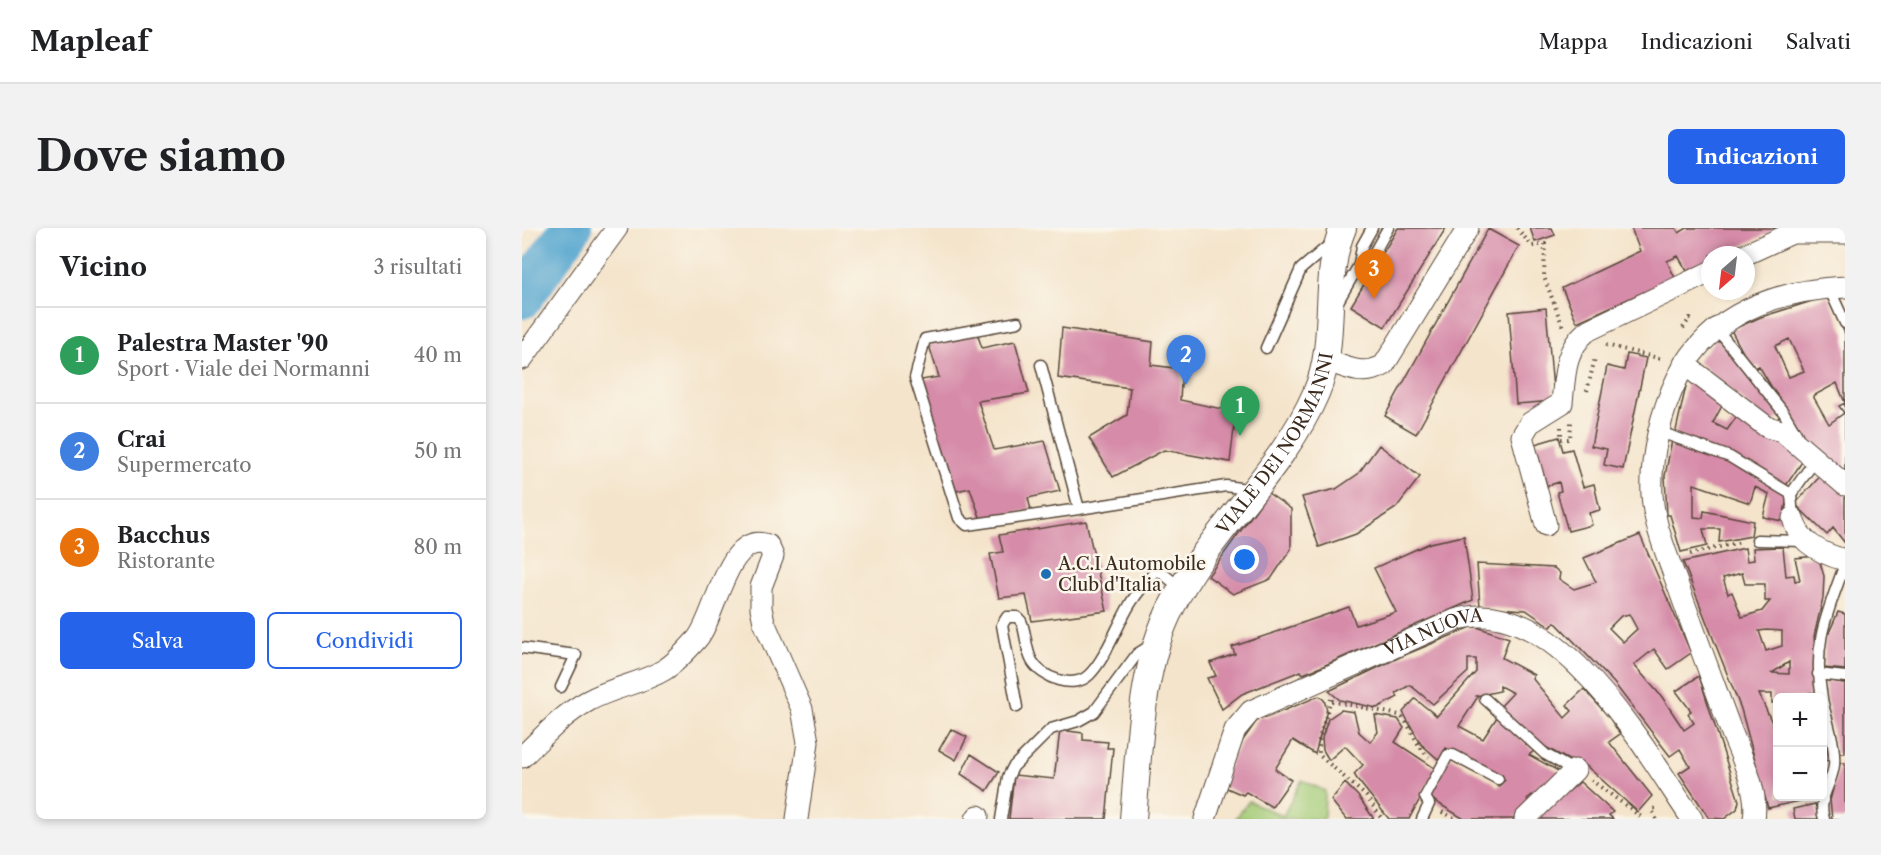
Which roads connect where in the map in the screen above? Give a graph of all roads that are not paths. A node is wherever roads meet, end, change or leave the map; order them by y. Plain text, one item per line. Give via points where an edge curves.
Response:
1 (617, 228) edge
2 (1372, 228) edge
3 (1388, 228) edge
4 (1468, 228) edge
5 (1341, 233) edge
6 (1845, 233) edge
7 (1755, 250) edge
8 (1359, 265) junction
9 (1701, 276) edge
10 (1837, 287) edge
11 (1331, 314) junction
12 (1018, 322) dead end
13 (1845, 323) edge
14 (1711, 332) junction
15 (1266, 348) dead end
16 (1676, 358) junction
17 (522, 359) edge
18 (1326, 360) junction
19 (1041, 365) dead end
20 (1660, 432) junction
21 (1810, 455) junction
22 (1845, 485) edge
23 (1253, 490) junction
24 (1791, 494) junction
25 (1079, 509) junction
26 (1793, 518) joint
27 (1546, 525) dead end
28 (1757, 540) road end
29 (1804, 541) junction
30 (1845, 562) edge
31 (1182, 589) junction
32 (1158, 642) junction
33 (522, 648) edge
34 (1818, 674) junction
35 (1845, 676) edge
36 (561, 687) dead end
37 (1821, 693) edge
38 (1485, 699) dead end
39 (1017, 707) dead end
40 (1827, 715) edge
41 (522, 757) edge
42 (1840, 759) edge
43 (1579, 772) joint
44 (1498, 779) dead end
45 (797, 819) edge
46 (1001, 819) edge
47 (1133, 819) edge
48 (1205, 819) edge
49 (1422, 819) edge
50 (1525, 819) edge
51 (1692, 819) edge
52 (1754, 819) edge
53 (1824, 819) edge

1 - 17 street
2 - 8 lane via 1362,246
3 - 8 lane via 1374,253
4 - 18 street via 1384,365 1362,371
5 - 11 street, VIALE DEI NORMANNI via 1334,262
5 - 15 lane via 1302,269
6 - 7 street via 1792,233
8 - 11 lane
9 - 27 street via 1587,331 1573,345 1566,363 1567,410 1530,423 1522,436
10 - 13 lane
10 - 14 street via 1777,296
11 - 18 street, VIALE DEI NORMANNI
12 - 25 lane via 925,339 915,378 959,518 972,526
14 - 16 street
14 - 21 lane via 1784,413
16 - 20 street
16 - 21 street
18 - 23 street, VIALE DEI NORMANNI via 1305,416
19 - 25 lane
20 - 24 lane via 1730,457
20 - 52 street via 1652,498 1668,559 1745,768 1754,800
21 - 22 street
21 - 24 lane
23 - 25 lane via 1226,486
23 - 31 street, VIALE DEI NORMANNI
24 - 26 lane
26 - 29 street
28 - 29 lane
29 - 30 street
30 - 34 lane via 1820,634
31 - 32 street, VIALE DEI NORMANNI
31 - 39 lane via 1157,569 1130,604 1094,669 1075,682 1058,680 1041,671 1031,660 1021,621 1007,617 1002,625
32 - 46 lane via 1137,654 1094,712 1050,729 1013,767
32 - 47 street, VIALE DEI NORMANNI via 1146,701
33 - 36 lane via 576,655
34 - 35 lane
34 - 37 lane
38 - 43 lane via 1545,754
40 - 42 lane
41 - 45 street via 575,708 615,687 663,671 677,661 706,626 735,559 750,545 762,543 773,556 761,587 764,622 802,709 808,742
42 - 53 lane via 1821,803
43 - 50 street
44 - 49 lane via 1453,755 1447,756 1425,797 1429,804
48 - 51 street, VIA NUOVA via 1235,730 1260,705 1468,616 1487,615 1510,620 1560,650 1610,698

